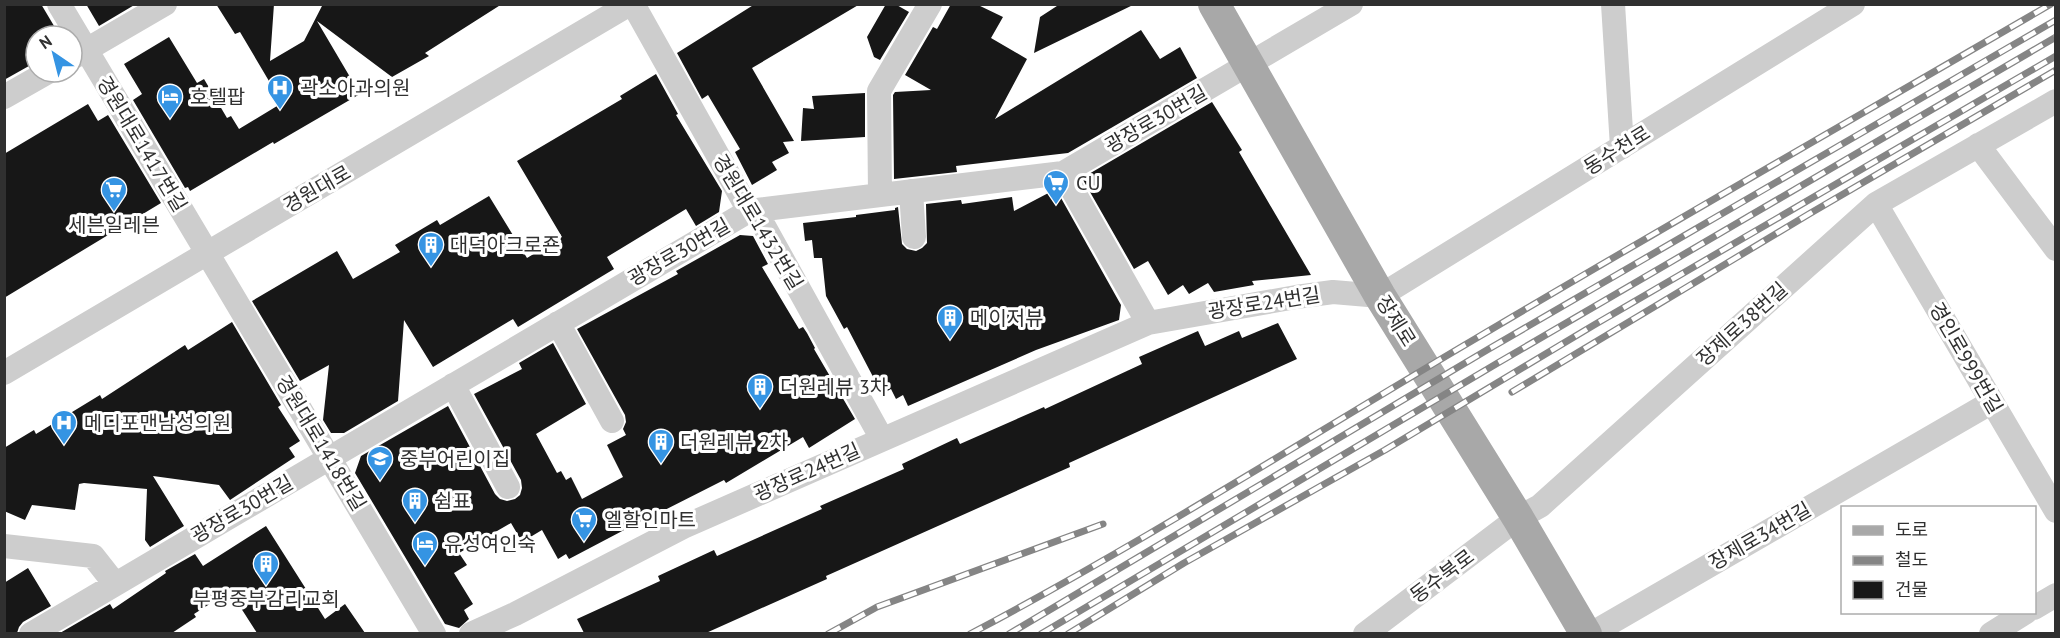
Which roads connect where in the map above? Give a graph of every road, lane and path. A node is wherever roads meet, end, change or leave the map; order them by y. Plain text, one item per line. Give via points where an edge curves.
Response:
1 (59, 4) edge
2 (165, 4) edge
3 (632, 4) edge
4 (930, 4) edge
5 (1214, 4) edge
6 (1351, 4) edge
7 (1614, 4) edge
8 (1853, 4) edge
9 (67, 24) edge
10 (84, 51) edge
11 (84, 62) edge
12 (1249, 66) junction
13 (27, 84) edge
14 (4, 97) edge
15 (2055, 101) edge
16 (1978, 145) junction
17 (1622, 147) junction
18 (1063, 173) junction
19 (910, 191) junction
20 (880, 195) junction
21 (1875, 204) junction
22 (749, 211) junction
23 (914, 237) dead end
24 (2055, 249) edge
25 (207, 254) junction
26 (1380, 296) junction
27 (1148, 322) junction
28 (558, 323) junction
29 (4, 373) edge
30 (453, 385) junction
31 (1992, 402) junction
32 (612, 421) dead end
33 (882, 439) junction
34 (330, 457) junction
35 (508, 486) dead end
36 (2055, 511) edge
37 (1518, 518) junction
38 (4, 546) edge
39 (115, 584) junction
40 (2055, 595) edge
41 (2036, 607) edge
42 (2023, 614) edge
43 (31, 633) edge
44 (434, 633) edge
45 (471, 633) edge
46 (1365, 633) edge
47 (1586, 633) edge
48 (1591, 633) edge
49 (1991, 633) edge

1 - 9 street, 경원대로1417번길
2 - 10 street
3 - 22 street, 경원대로1432번길
3 - 25 street, 경원대로
4 - 20 street via 879,91
5 - 12 main road, 장제로
6 - 12 street, 광장로30번길
7 - 17 street
8 - 17 street, 동수천로
11 - 25 street, 경원대로1417번길
12 - 18 street, 광장로30번길
12 - 26 main road, 장제로
13 - 14 street
15 - 16 street, 장제로38번길
16 - 21 street, 장제로38번길
16 - 24 street
17 - 26 street, 동수천로
18 - 19 street, 광장로30번길
18 - 27 street
19 - 20 street, 광장로30번길
19 - 23 street
20 - 22 street, 광장로30번길
21 - 31 street, 경인로999번길
21 - 37 street, 장제로38번길 via 1540,506
22 - 28 street, 광장로30번길
22 - 33 street, 경원대로1432번길 via 759,217
25 - 29 street, 경원대로
25 - 34 street, 경원대로1418번길
26 - 27 street, 광장로24번길 via 1333,292
26 - 37 main road, 장제로
27 - 33 street, 광장로24번길 via 952,414
28 - 30 street, 광장로30번길
28 - 32 street
30 - 34 street, 광장로30번길
30 - 35 street
31 - 36 street, 경인로999번길
31 - 48 street, 장제로34번길
33 - 45 street, 광장로24번길 via 683,527
34 - 39 street, 광장로30번길
34 - 44 street, 경원대로1418번길
37 - 46 street, 동수북로
37 - 47 main road, 장제로
38 - 39 street via 93,556
39 - 43 street, 광장로30번길
40 - 41 street
42 - 49 street

